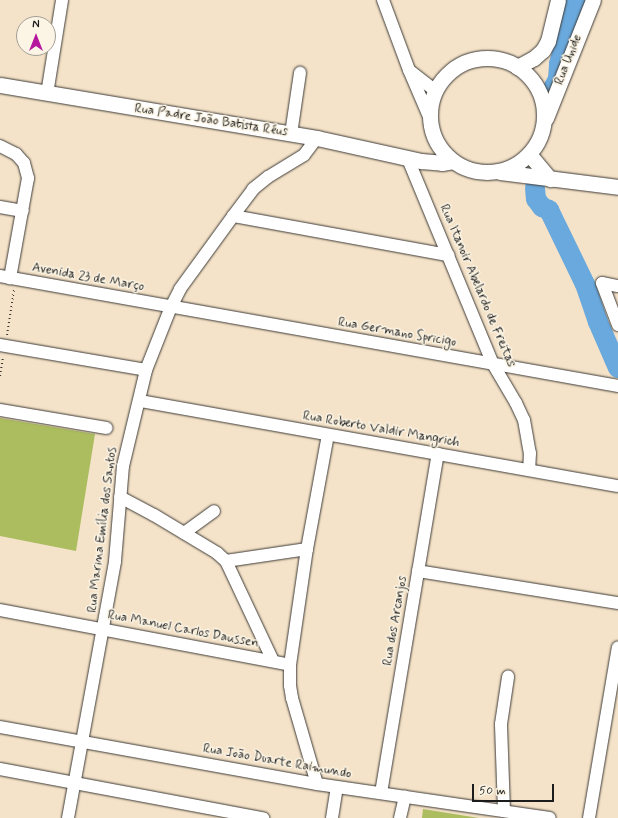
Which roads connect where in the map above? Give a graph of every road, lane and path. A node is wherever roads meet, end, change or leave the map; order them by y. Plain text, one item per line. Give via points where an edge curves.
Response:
1 (62, 0) edge
2 (383, 0) edge
3 (558, 0) edge
4 (593, 0) edge
5 (517, 67) junction
6 (409, 70) junction
7 (300, 73) dead end
8 (0, 85) edge
9 (436, 91) junction
10 (46, 94) junction
11 (430, 119) junction
12 (545, 120) junction
13 (291, 134) junction
14 (316, 138) junction
15 (438, 144) junction
16 (0, 146) edge
17 (529, 154) junction
18 (415, 160) junction
19 (453, 161) junction
20 (497, 172) junction
21 (550, 179) junction
22 (618, 187) edge
23 (0, 207) edge
24 (23, 211) junction
25 (233, 216) junction
26 (448, 255) junction
27 (9, 278) edge
28 (618, 286) edge
29 (171, 307) junction
30 (618, 326) edge
31 (3, 346) edge
32 (493, 364) junction
33 (146, 370) junction
34 (0, 376) edge
35 (618, 386) edge
36 (140, 401) junction
37 (0, 410) edge
38 (106, 428) dead end
39 (328, 435) junction
40 (438, 454) junction
41 (529, 470) junction
42 (618, 486) edge
43 (120, 497) junction
44 (214, 511) dead end
45 (184, 533) junction
46 (307, 549) junction
47 (226, 561) junction
48 (418, 570) junction
49 (618, 604) edge
50 (0, 610) edge
51 (104, 630) junction
52 (618, 648) edge
53 (273, 662) junction
54 (290, 665) junction
55 (508, 677) dead end
56 (0, 727) edge
57 (82, 743) junction
58 (0, 769) edge
59 (75, 784) junction
60 (317, 784) junction
61 (337, 788) junction
62 (381, 793) junction
63 (405, 797) junction
64 (504, 811) junction
65 (68, 818) edge
66 (263, 818) edge
67 (332, 818) edge
68 (400, 818) edge
69 (550, 818) edge
70 (589, 818) edge

1 - 10 street
2 - 6 street
3 - 5 main road via 548,41 543,50
4 - 12 main road, Rua Unide
5 - 9 main road via 494,59 473,60 455,68
5 - 12 main road via 526,73 538,90
6 - 9 street
6 - 11 street
7 - 13 street
8 - 10 main road, Rua Padre João Batista Réus
9 - 11 main road via 430,109
10 - 13 main road, Rua Padre João Batista Réus
11 - 15 main road
12 - 17 main road via 540,138
13 - 14 main road, Rua Padre João Batista Réus
14 - 18 main road, Rua Padre João Batista Réus
14 - 25 street, Rua Marina Emília dos Santos via 304,155 253,189
15 - 18 main road via 433,152
15 - 19 main road
16 - 24 street via 16,154 24,162 28,178
17 - 20 main road via 515,166
17 - 21 main road
18 - 19 main road, Rua Padre João Batista Réus via 442,163
18 - 26 street, Rua Itanoir Abelardo de Freitas
19 - 20 main road via 471,170
20 - 21 main road
21 - 22 main road
23 - 24 street
24 - 27 street
25 - 26 street
25 - 29 street, Rua Marina Emília dos Santos via 180,289
26 - 32 street, Rua Itanoir Abelardo de Freitas
27 - 29 street, Avenida 23 de Março
27 - 31 path
28 - 30 street via 602,283
29 - 32 street, Rua Germano Spricigo
29 - 33 street, Rua Marina Emília dos Santos
31 - 33 street
31 - 34 path
32 - 35 street, Rua Germano Spricigo
32 - 41 street, Rua Itanoir Abelardo de Freitas via 524,420 530,453
33 - 36 street, Rua Marina Emília dos Santos
36 - 39 street, Rua Roberto Valdir Mangrich
36 - 43 street, Rua Marina Emília dos Santos via 123,466
37 - 38 street
39 - 40 street, Rua Roberto Valdir Mangrich
39 - 46 street
40 - 41 street, Rua Roberto Valdir Mangrich
40 - 48 street, Rua dos Arcanjos
41 - 42 street, Rua Roberto Valdir Mangrich
43 - 45 street
43 - 51 street, Rua Marina Emília dos Santos via 115,561
44 - 45 street
45 - 47 street
46 - 47 street
46 - 54 street
47 - 53 street
48 - 49 street
48 - 62 street, Rua dos Arcanjos
50 - 51 street, Rua Manuel Carlos Daussen
51 - 53 street, Rua Manuel Carlos Daussen
51 - 57 street, Rua Marina Emília dos Santos
52 - 70 street
53 - 54 street, Rua Manuel Carlos Daussen
54 - 60 street via 292,698
55 - 64 street via 501,735
56 - 57 street, Rua João Duarte Raimundo
57 - 59 street, Rua Marina Emília dos Santos
57 - 60 street, Rua João Duarte Raimundo
58 - 59 street
59 - 65 street, Rua Marina Emília dos Santos
59 - 66 street
60 - 61 street, Rua João Duarte Raimundo
61 - 62 street, Rua João Duarte Raimundo
61 - 67 street
62 - 63 street, Rua João Duarte Raimundo
63 - 64 street, Rua João Duarte Raimundo
63 - 68 street
64 - 69 street, Rua João Duarte Raimundo

